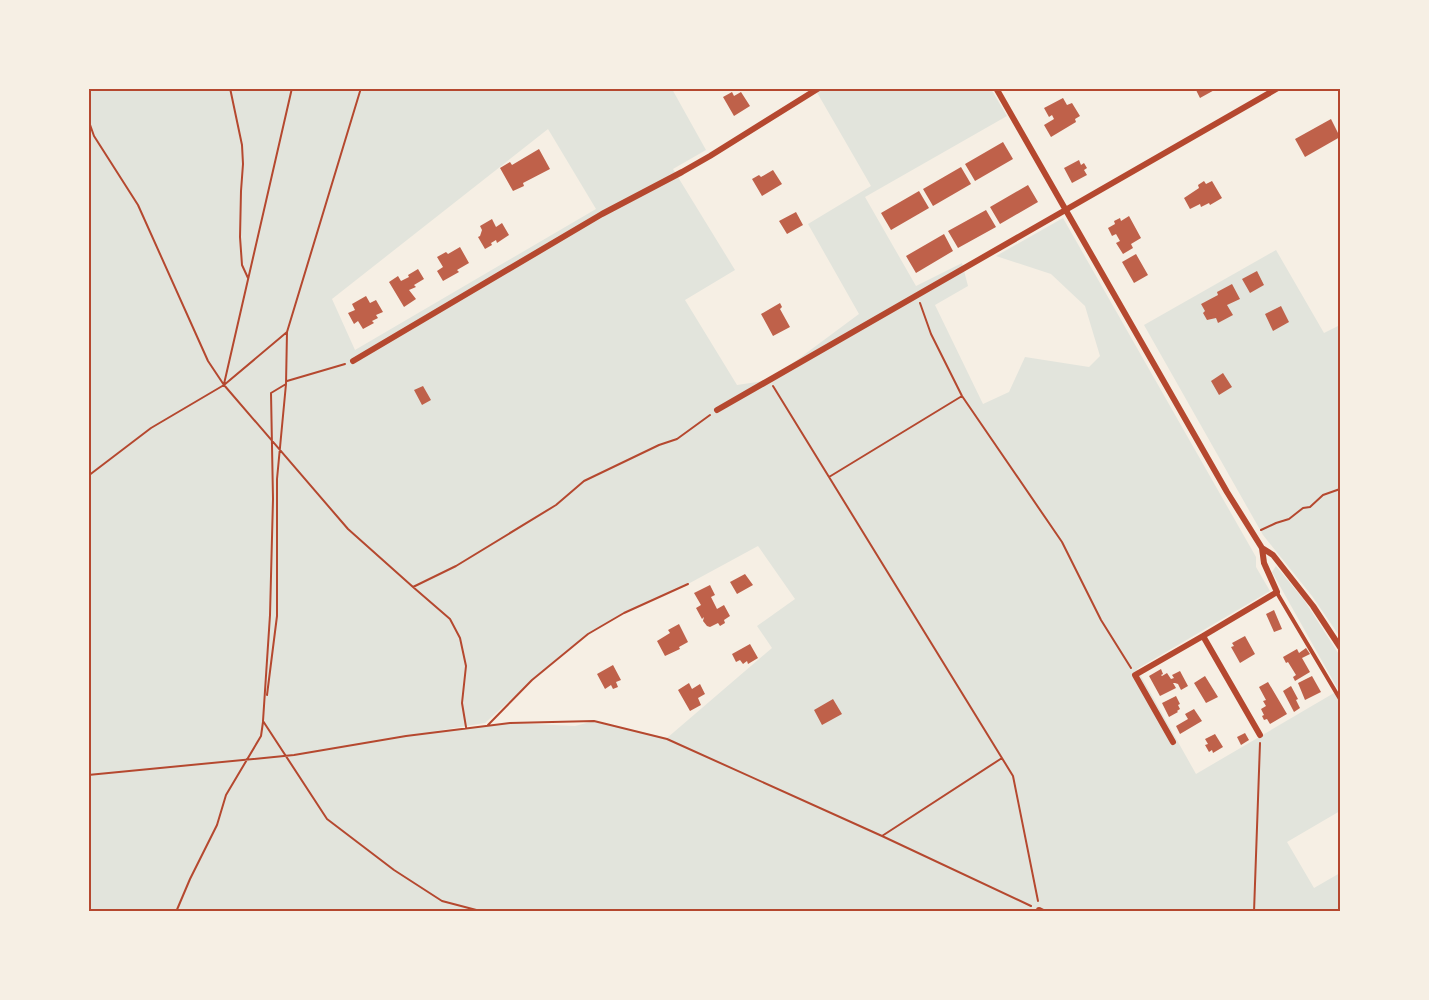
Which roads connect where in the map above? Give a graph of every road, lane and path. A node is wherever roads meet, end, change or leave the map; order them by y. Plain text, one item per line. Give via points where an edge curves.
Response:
1 (230, 88) edge
2 (292, 88) edge
3 (819, 88) edge
4 (996, 88) edge
5 (1278, 88) edge
6 (361, 89) edge
7 (88, 119) edge
8 (1065, 210) junction
9 (248, 279) junction
10 (918, 295) junction
11 (287, 332) junction
12 (353, 362) joint
13 (770, 381) junction
14 (286, 382) junction
15 (224, 385) junction
16 (962, 396) junction
17 (717, 410) joint
18 (272, 441) junction
19 (280, 450) junction
20 (88, 476) edge
21 (829, 477) junction
22 (1341, 489) edge
23 (1253, 534) junction
24 (1262, 548) junction
25 (688, 584) dead end
26 (413, 587) junction
27 (1277, 592) junction
28 (1203, 636) junction
29 (1341, 647) edge
30 (1135, 675) junction
31 (1341, 699) edge
32 (263, 721) junction
33 (489, 725) junction
34 (466, 727) dead end
35 (1260, 735) joint
36 (1173, 742) dead end
37 (286, 756) junction
38 (1002, 758) junction
39 (247, 760) junction
40 (88, 775) edge
41 (882, 836) junction
42 (1040, 911) edge
43 (176, 912) edge
44 (484, 912) edge
45 (1254, 912) edge

1 - 9 path via 242,145 240,237 242,265
2 - 9 path
3 - 12 street via 710,156 602,214
4 - 8 street
5 - 8 street
6 - 11 path
7 - 15 path via 94,136 138,205 208,361
8 - 10 street
8 - 23 street
9 - 15 path
10 - 13 street
10 - 16 path via 931,334
11 - 14 path
11 - 15 path
12 - 14 path
13 - 17 street
13 - 21 path
14 - 18 path via 271,393
14 - 19 path
15 - 18 path
15 - 20 path via 151,428
16 - 21 path
16 - 30 path via 1062,542 1101,620
17 - 26 path via 677,439 584,481 556,505 456,566
18 - 19 path
18 - 32 path via 270,615
19 - 26 path via 348,529
19 - 32 path via 277,616
21 - 38 path
22 - 23 path via 1323,495 1289,519
23 - 24 street
24 - 27 street
24 - 29 street via 1273,555
25 - 33 path via 588,634 532,680
26 - 34 path via 450,619 460,638 466,666 462,703
27 - 28 street
27 - 31 lane
28 - 30 street
28 - 35 street
30 - 36 street
32 - 37 path
32 - 39 path via 261,736
33 - 37 path
33 - 41 path via 594,721 667,739
35 - 45 path
37 - 39 path
37 - 44 path via 327,819 442,901
38 - 41 path
38 - 42 path via 1013,776
39 - 40 path
39 - 43 path via 226,795 217,825
41 - 42 path

